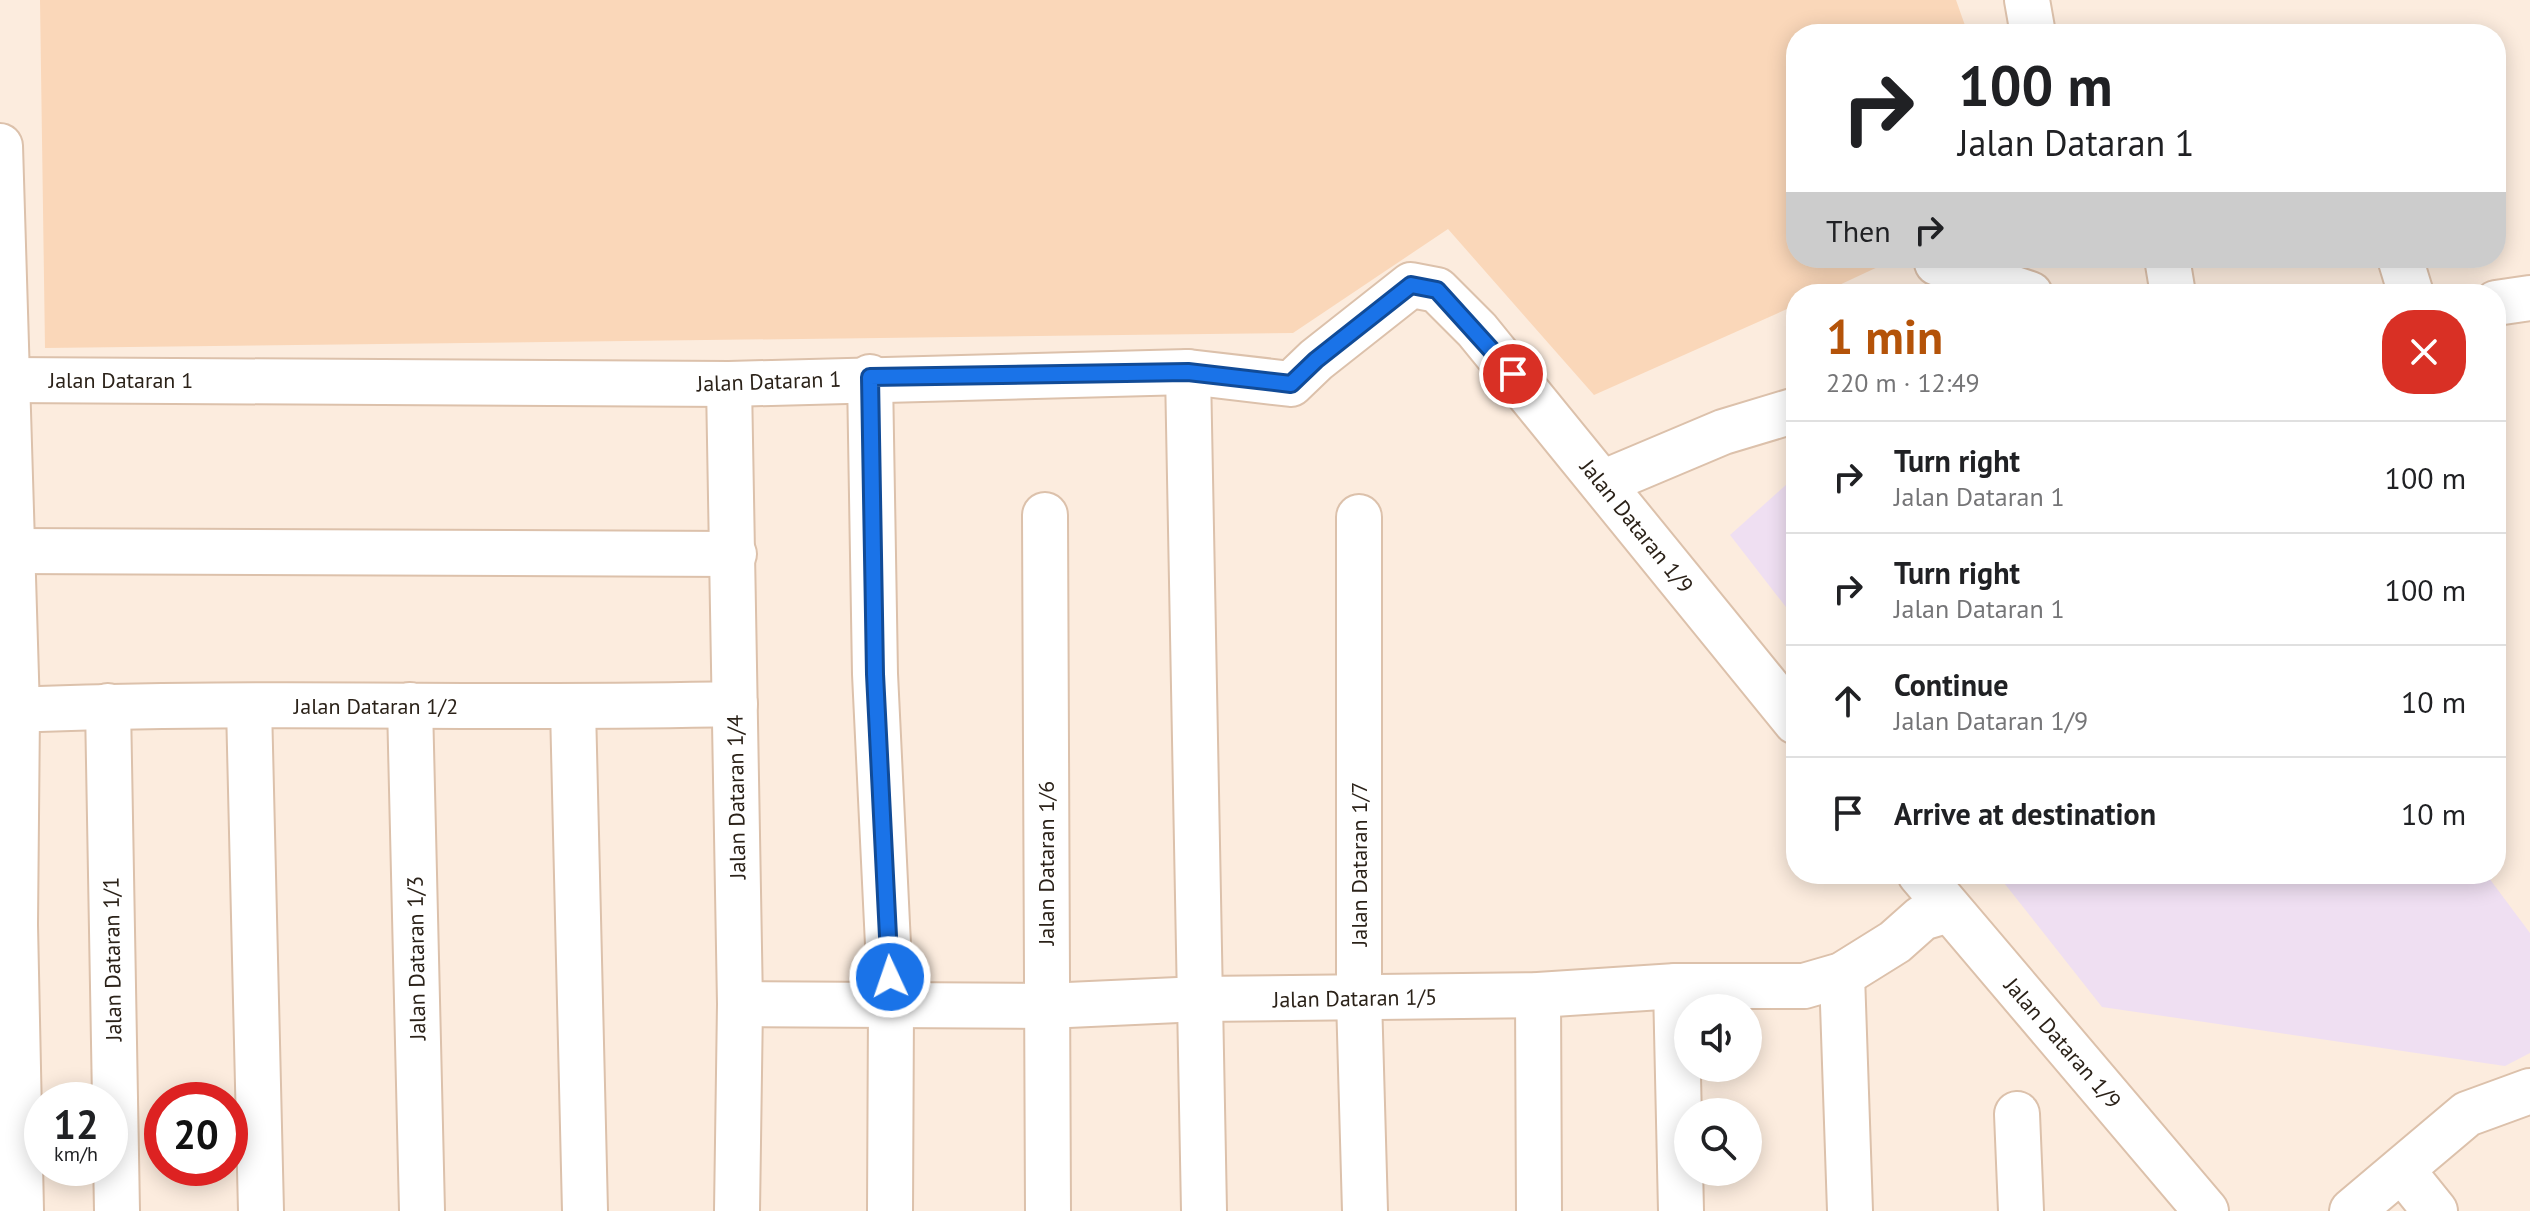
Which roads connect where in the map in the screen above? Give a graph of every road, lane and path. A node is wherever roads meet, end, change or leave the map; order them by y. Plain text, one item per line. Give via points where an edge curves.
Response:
1 (2027, 0) edge
2 (2031, 24) edge
3 (0, 146) edge
4 (1952, 268) edge
5 (2000, 284) edge
6 (2530, 298) edge
7 (2506, 302) edge
8 (1477, 330) joint
9 (1188, 372) junction
10 (870, 377) junction
11 (7, 380) junction
12 (729, 384) junction
13 (1786, 413) edge
14 (1602, 483) junction
15 (1045, 515) dead end
16 (1359, 517) dead end
17 (11, 551) junction
18 (734, 554) junction
19 (735, 704) junction
20 (410, 705) junction
21 (108, 706) junction
22 (249, 706) junction
23 (573, 708) junction
24 (17, 710) junction
25 (1786, 710) edge
26 (1928, 884) edge
27 (1949, 910) junction
28 (8, 926) edge
29 (1842, 975) junction
30 (1676, 986) junction
31 (1538, 995) junction
32 (1359, 998) junction
33 (1200, 999) junction
34 (740, 1004) junction
35 (1046, 1006) junction
36 (891, 1007) junction
37 (2530, 1091) edge
38 (2017, 1114) dead end
39 (2402, 1170) junction
40 (21, 1211) edge
41 (117, 1211) edge
42 (261, 1211) edge
43 (422, 1211) edge
44 (585, 1211) edge
45 (737, 1211) edge
46 (890, 1211) edge
47 (1048, 1211) edge
48 (1204, 1211) edge
49 (1365, 1211) edge
50 (1539, 1211) edge
51 (1681, 1211) edge
52 (1850, 1211) edge
53 (2021, 1211) edge
54 (2206, 1211) edge
55 (2352, 1211) edge
56 (2435, 1211) edge

1 - 2 street
3 - 11 street
4 - 5 street
6 - 7 street
8 - 9 street, Jalan Dataran 1 via 1437,290 1411,285 1291,384
8 - 14 street, Jalan Dataran 1/9
9 - 10 street, Jalan Dataran 1
9 - 33 street
10 - 12 street, Jalan Dataran 1
10 - 36 street via 875,674
11 - 12 street, Jalan Dataran 1
11 - 17 street
12 - 18 street, Jalan Dataran 1/4
13 - 14 street via 1723,432
14 - 25 street, Jalan Dataran 1/9
15 - 35 street, Jalan Dataran 1/6
16 - 32 street, Jalan Dataran 1/7
17 - 18 street
17 - 24 street
18 - 19 street, Jalan Dataran 1/4
19 - 23 street, Jalan Dataran 1/2
19 - 34 street, Jalan Dataran 1/4
20 - 22 street, Jalan Dataran 1/2
20 - 23 street, Jalan Dataran 1/2
20 - 43 street, Jalan Dataran 1/3
21 - 22 street, Jalan Dataran 1/2
21 - 24 street, Jalan Dataran 1/2
21 - 41 street, Jalan Dataran 1/1
22 - 42 street
23 - 44 street
24 - 28 street
26 - 27 street, Jalan Dataran 1/9
27 - 29 street, Jalan Dataran 1/5 via 1922,918
27 - 54 street, Jalan Dataran 1/9
28 - 40 street
29 - 30 street, Jalan Dataran 1/5 via 1804,986
29 - 52 street
30 - 31 street, Jalan Dataran 1/5
30 - 51 street
31 - 32 street, Jalan Dataran 1/5
31 - 50 street
32 - 33 street, Jalan Dataran 1/5
32 - 49 street, Jalan Dataran 1/7
33 - 35 street, Jalan Dataran 1/5
33 - 48 street
34 - 36 street, Jalan Dataran 1/5
34 - 45 street, Jalan Dataran 1/4
35 - 36 street, Jalan Dataran 1/5
35 - 47 street, Jalan Dataran 1/6
36 - 46 street
37 - 39 street via 2467,1114
38 - 53 street
39 - 55 street
39 - 56 street

